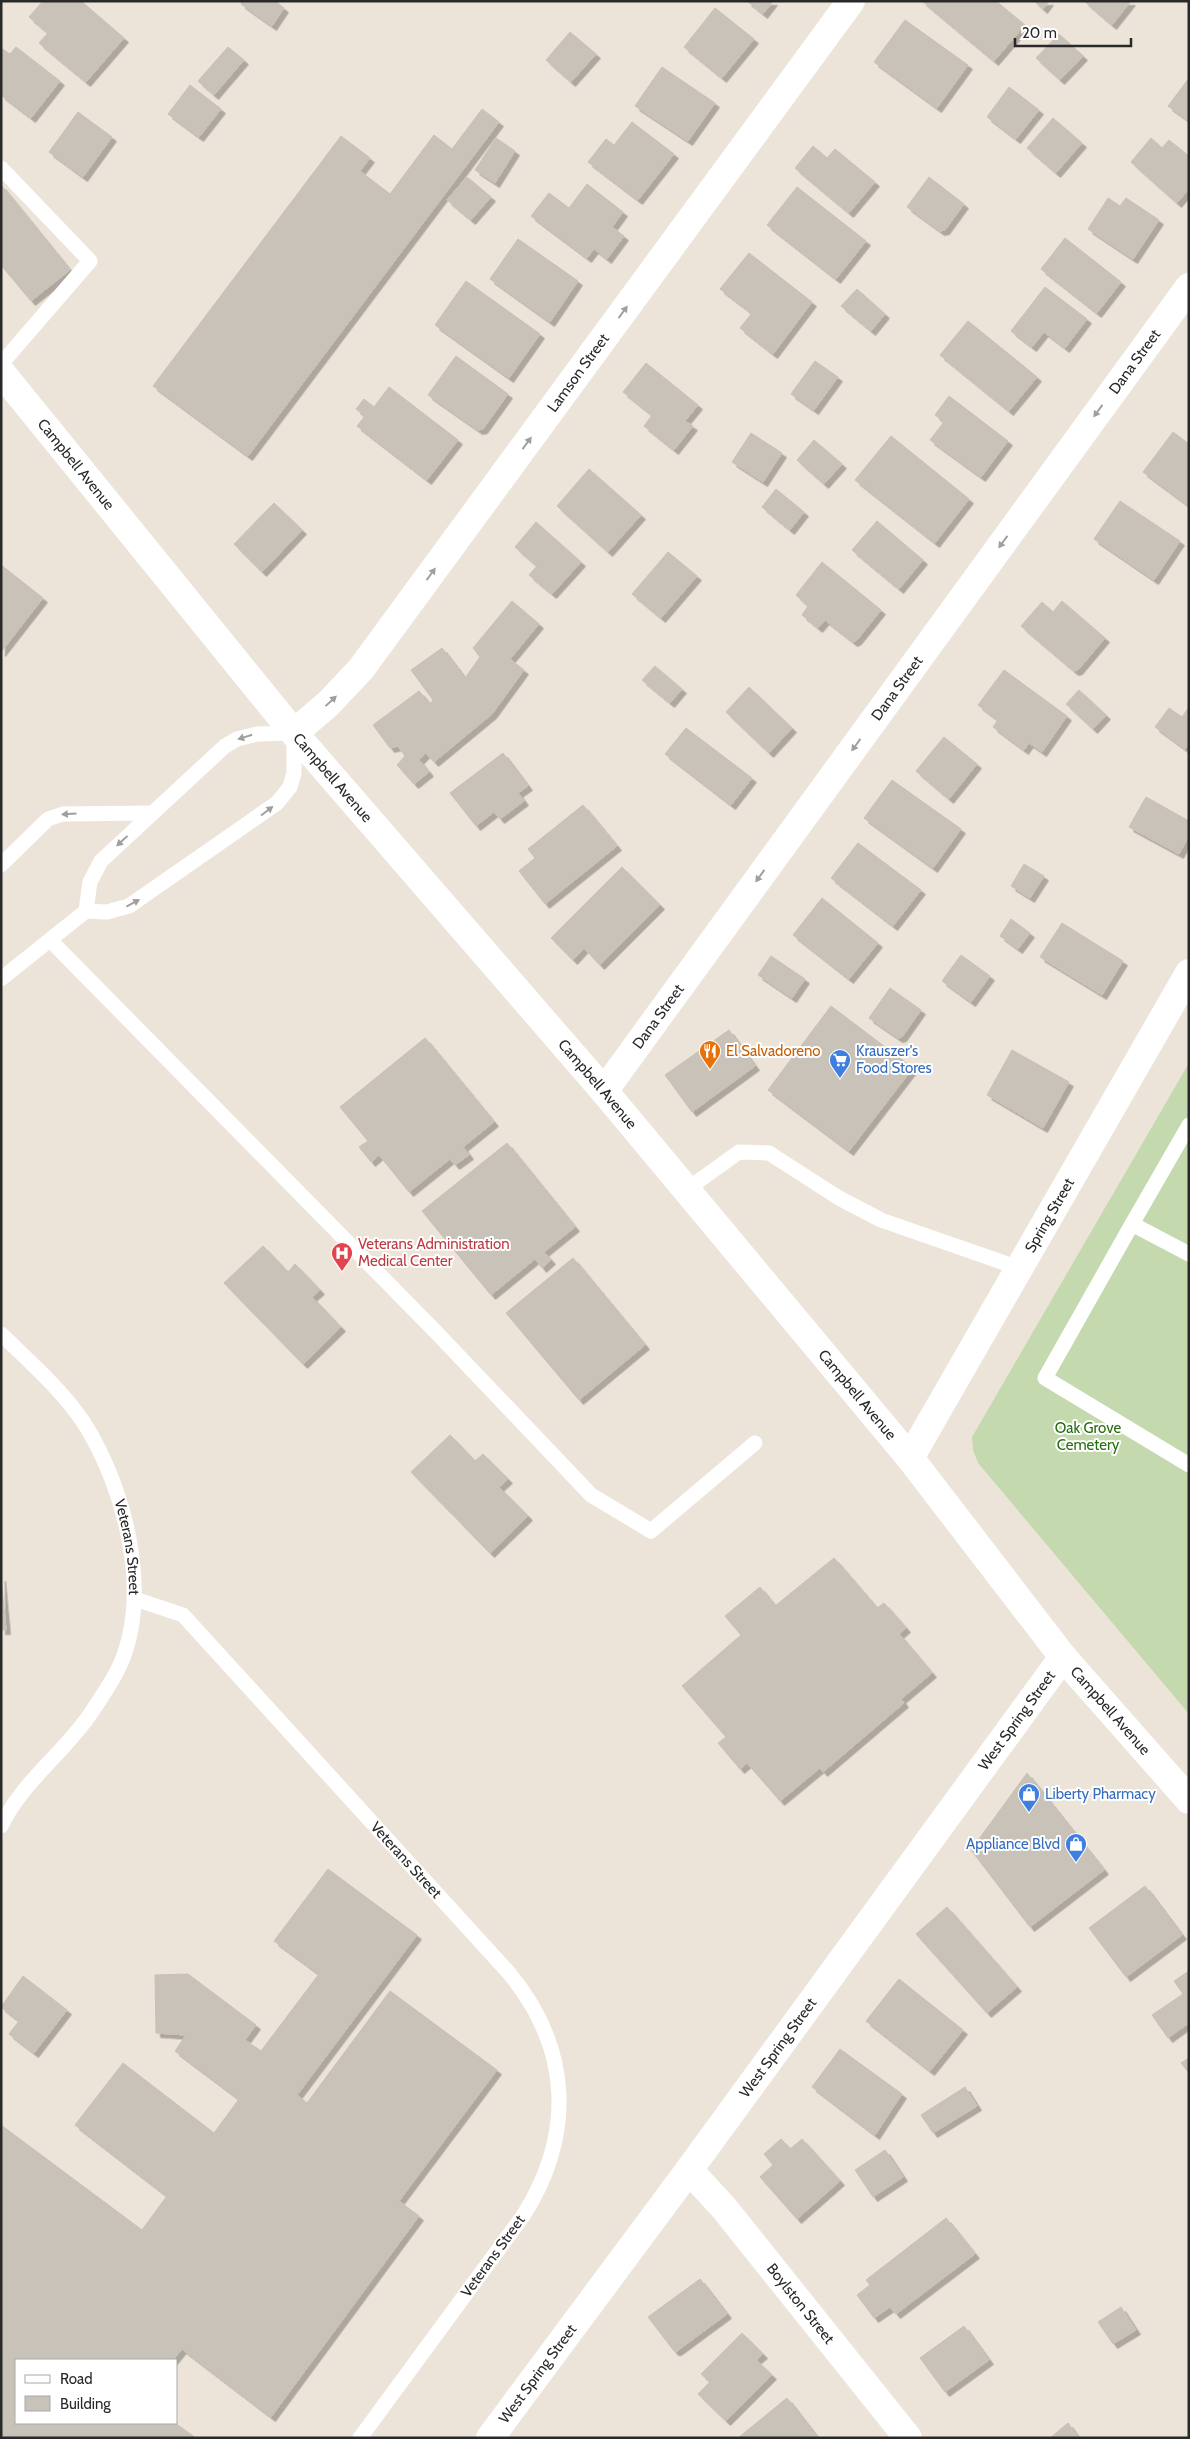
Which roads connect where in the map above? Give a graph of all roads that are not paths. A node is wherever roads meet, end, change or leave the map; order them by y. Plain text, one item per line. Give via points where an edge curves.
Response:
1 (851, 1) edge
2 (1, 168) edge
3 (1189, 287) edge
4 (1, 364) edge
5 (1, 372) edge
6 (294, 733) junction
7 (152, 812) junction
8 (1, 866) edge
9 (86, 911) junction
10 (50, 940) junction
11 (1189, 973) edge
12 (1, 979) edge
13 (604, 1091) junction
14 (1189, 1125) edge
15 (686, 1190) junction
16 (1132, 1224) junction
17 (1189, 1254) edge
18 (1020, 1268) junction
19 (1, 1334) edge
20 (755, 1442) dead end
21 (910, 1458) junction
22 (1189, 1464) edge
23 (135, 1599) junction
24 (1063, 1657) junction
25 (1189, 1800) edge
26 (1, 1826) edge
27 (689, 2170) junction
28 (360, 2438) edge
29 (490, 2438) edge
30 (908, 2438) edge

6 -> 1 main road, Lamson Street via 328,704 364,665
2 - 4 lane via 90,261
3 -> 13 main road, Dana Street
5 - 6 main road, Campbell Avenue
6 -> 7 lane via 262,733 230,744
9 -> 6 lane via 108,912 134,903 277,803 290,787 294,773
6 - 13 main road, Campbell Avenue
7 -> 8 lane via 63,814 48,819
7 -> 9 lane via 97,867 88,888
9 - 10 lane
10 - 12 lane
10 - 20 lane via 409,1304 591,1495 651,1532
11 - 18 main road, Spring Street
13 - 15 main road, Campbell Avenue
14 - 16 lane
15 - 18 lane via 738,1152 769,1153 839,1198 881,1220
15 - 21 main road, Campbell Avenue
16 - 17 lane
16 - 22 lane via 1045,1378
18 - 21 main road, Spring Street
19 - 23 lane, Veterans Street via 48,1379 83,1422 107,1466 122,1505
21 - 24 main road, Campbell Avenue
23 - 26 lane via 120,1664 111,1682 92,1713 17,1799
23 - 28 lane, Veterans Street via 183,1615 197,1630 509,1973 532,2006 554,2058 559,2086 559,2124 550,2163 541,2184 523,2216
24 - 25 main road, Campbell Avenue
24 - 27 main road, West Spring Street
27 - 29 main road, West Spring Street
27 - 30 main road, Boylston Street via 724,2208

